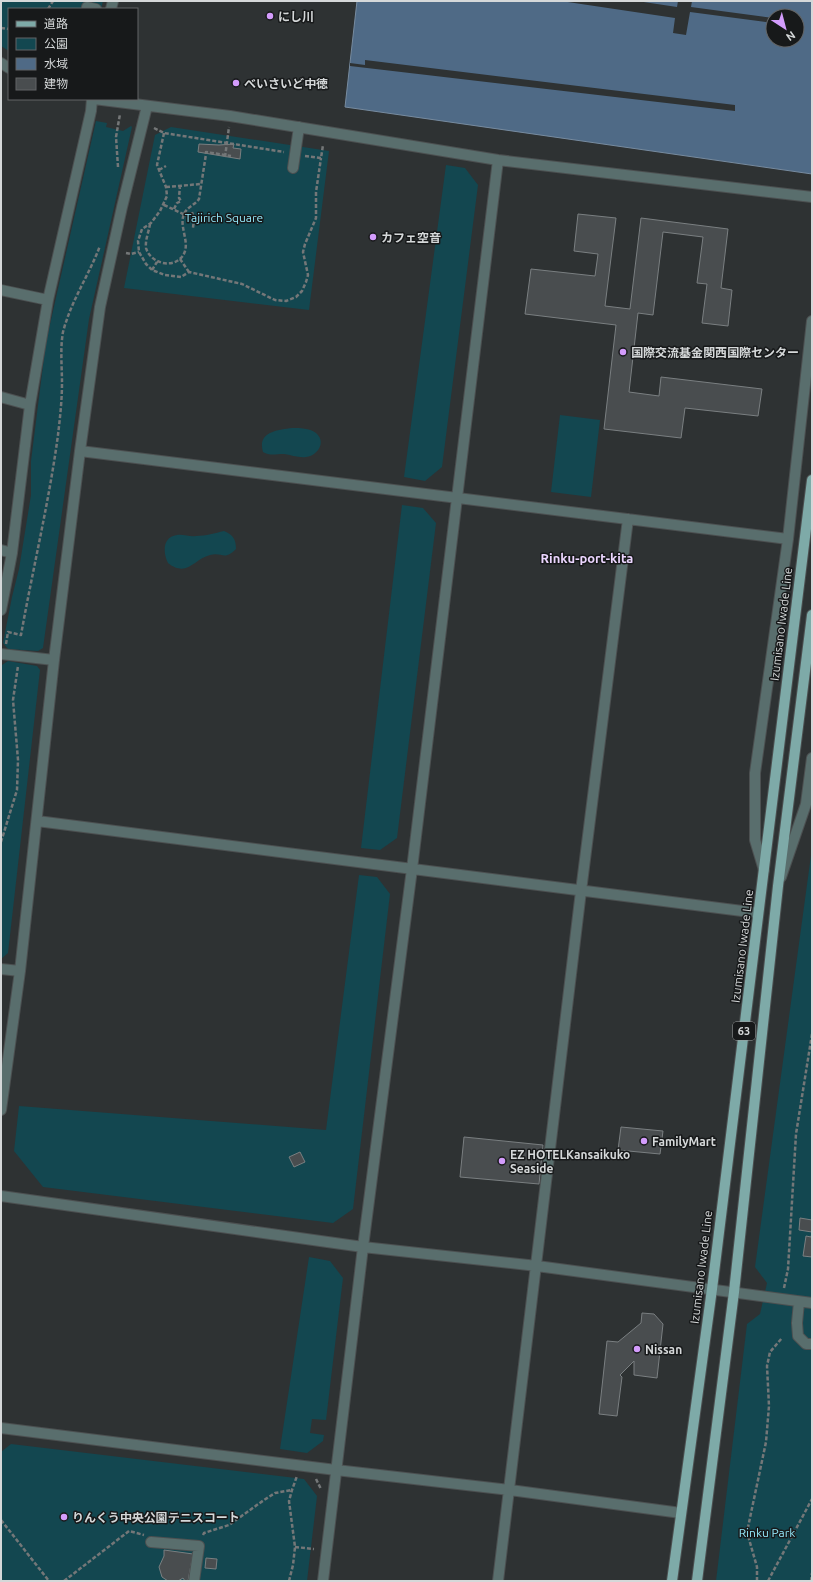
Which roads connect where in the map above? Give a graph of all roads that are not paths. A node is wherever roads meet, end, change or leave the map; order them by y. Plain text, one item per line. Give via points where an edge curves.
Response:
1 (93, 100) edge
2 (101, 100) edge
3 (148, 106) junction
4 (299, 127) junction
5 (498, 160) junction
6 (293, 168) dead end
7 (812, 197) edge
8 (1, 290) edge
9 (48, 300) junction
10 (812, 321) edge
11 (1, 397) edge
12 (30, 405) junction
13 (80, 451) junction
14 (812, 480) edge
15 (457, 497) junction
16 (628, 519) junction
17 (788, 539) junction
18 (1, 550) edge
19 (12, 553) junction
20 (1, 610) edge
21 (812, 615) edge
22 (3, 650) edge
23 (54, 660) junction
24 (812, 758) edge
25 (37, 821) junction
26 (412, 869) junction
27 (764, 872) junction
28 (778, 886) junction
29 (581, 891) junction
30 (758, 913) junction
31 (1, 969) edge
32 (20, 971) junction
33 (1, 1110) edge
34 (1, 1196) edge
35 (363, 1247) junction
36 (537, 1266) junction
37 (712, 1288) junction
38 (734, 1292) junction
39 (799, 1302) junction
40 (812, 1303) edge
41 (812, 1344) edge
42 (1, 1428) edge
43 (336, 1470) junction
44 (510, 1490) junction
45 (681, 1513) junction
46 (151, 1542) road end
47 (194, 1581) edge
48 (323, 1581) edge
49 (498, 1581) edge
50 (672, 1581) edge
51 (697, 1581) edge

1 - 9 street
2 - 3 street
3 - 4 street
3 - 13 street via 100,307
4 - 5 street
4 - 6 street
5 - 7 street
5 - 15 street
8 - 9 street
9 - 12 street
10 - 17 street
11 - 12 street
12 - 19 street
13 - 15 street
13 - 23 street
14 - 27 main road, Izumisano Iwade Line / 63
15 - 16 street
15 - 26 street
16 - 17 street
16 - 29 street
17 - 27 street via 755,774 755,840
18 - 19 street
19 - 20 street
21 - 28 main road, 63
22 - 23 street
23 - 25 street
24 - 28 street via 806,804
25 - 26 street
25 - 32 street
26 - 29 street
26 - 35 street
27 - 30 main road, Izumisano Iwade Line / 63
28 - 38 main road, 63
29 - 30 street
29 - 36 street
30 - 37 main road, Izumisano Iwade Line / 63
31 - 32 street
32 - 33 street
34 - 35 street
35 - 36 street
35 - 43 street
36 - 37 street
36 - 44 street
37 - 38 street
37 - 45 main road, Izumisano Iwade Line / 63
38 - 39 street
38 - 51 main road, 63
39 - 40 street
39 - 41 street via 798,1336 806,1344
42 - 43 street
43 - 44 street
43 - 48 street
44 - 45 street
44 - 49 street
45 - 50 main road, Izumisano Iwade Line / 63
46 - 47 street via 198,1546

